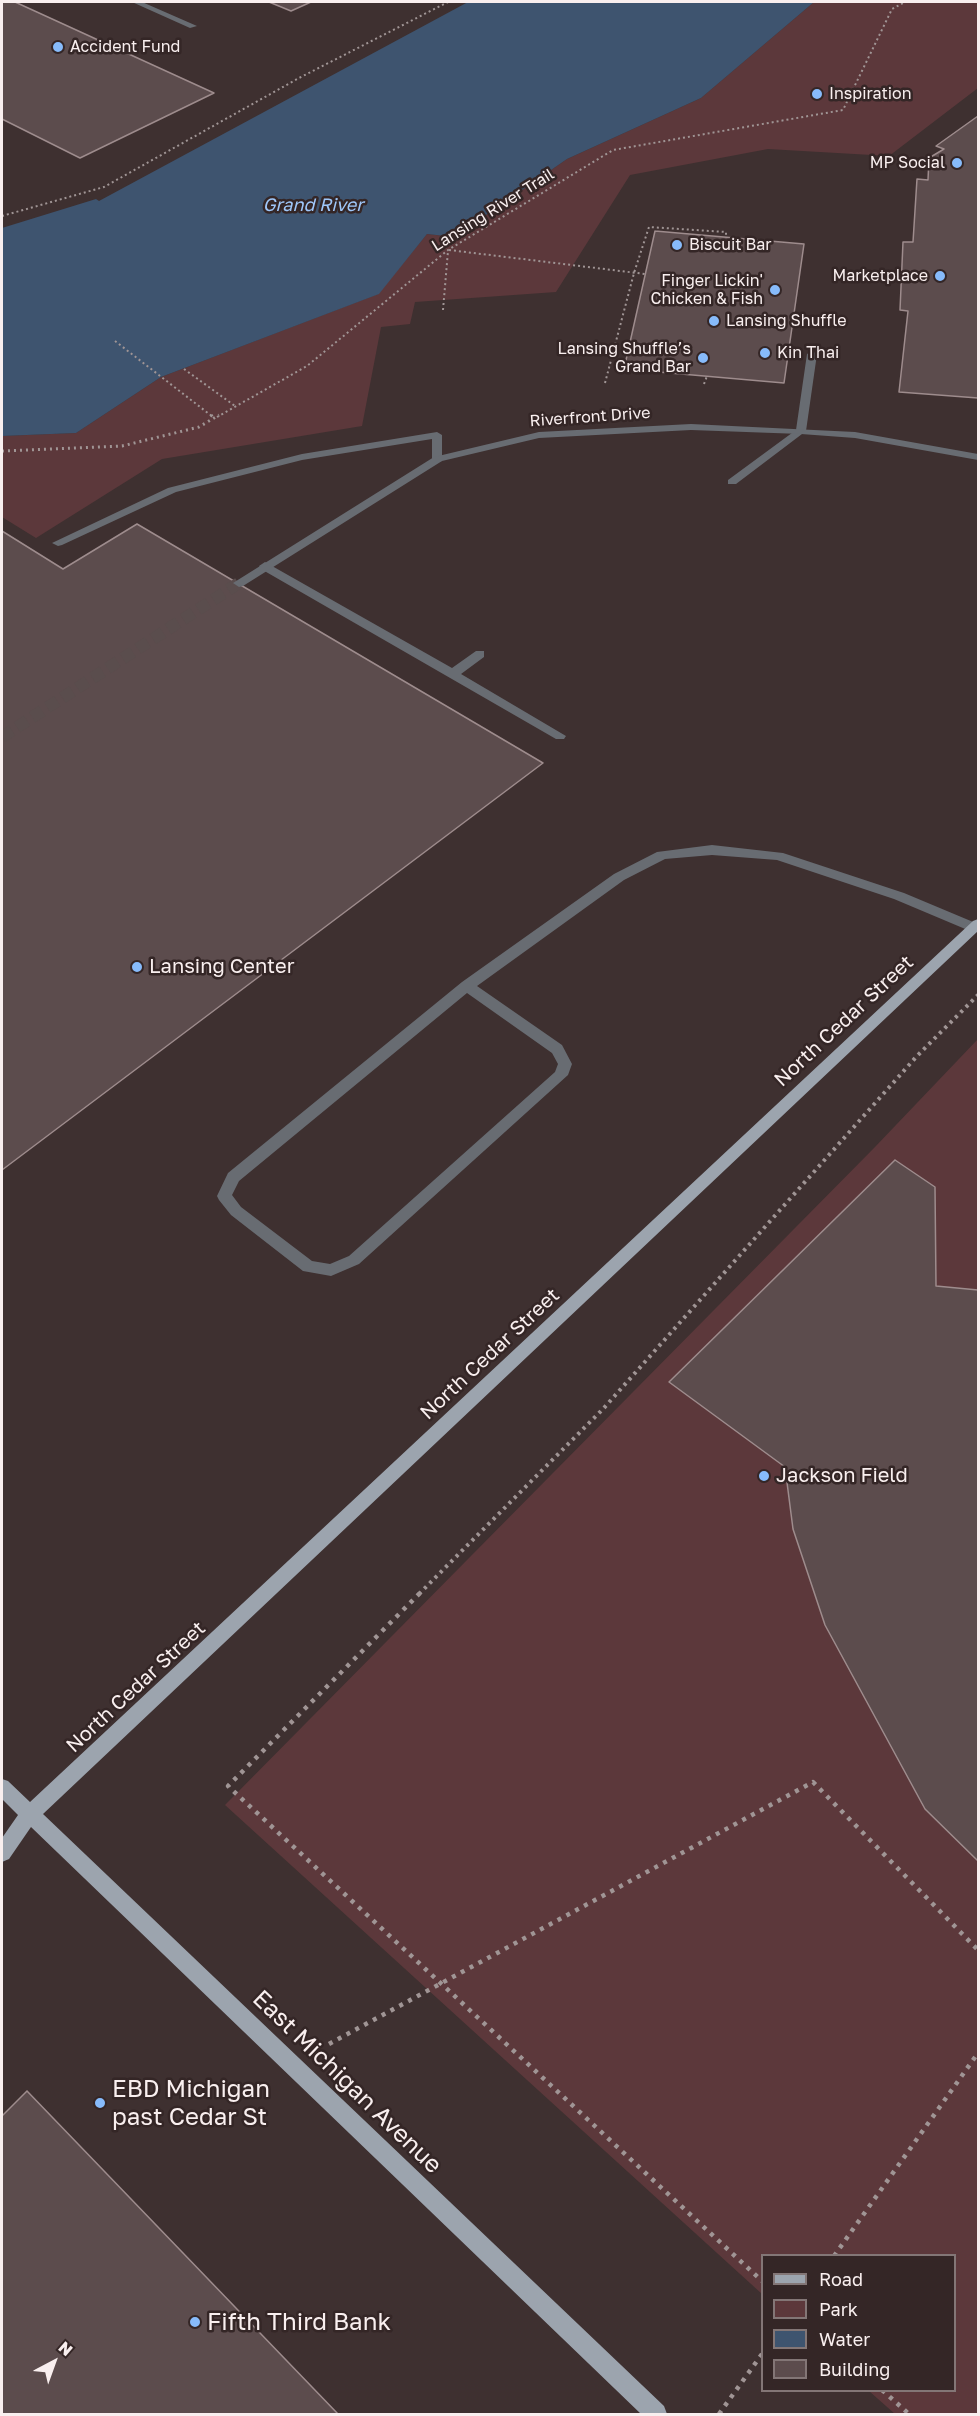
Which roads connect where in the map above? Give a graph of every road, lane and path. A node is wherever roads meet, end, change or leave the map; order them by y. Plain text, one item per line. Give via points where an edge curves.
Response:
1 (136, 2) edge
2 (448, 2) edge
3 (905, 2) edge
4 (193, 26) dead end
5 (2, 216) edge
6 (726, 238) dead end
7 (448, 250) junction
8 (634, 273) junction
9 (645, 274) dead end
10 (443, 310) dead end
11 (115, 341) dead end
12 (812, 354) dead end
13 (184, 369) dead end
14 (707, 376) dead end
15 (605, 383) dead end
16 (704, 384) dead end
17 (235, 406) junction
18 (214, 418) junction
19 (801, 431) junction
20 (2, 451) edge
21 (978, 457) edge
22 (438, 459) junction
23 (732, 482) dead end
24 (58, 543) dead end
25 (265, 566) junction
26 (239, 583) tunnel mouth
27 (480, 654) dead end
28 (452, 674) junction
29 (560, 736) dead end
30 (977, 926) edge
31 (467, 986) junction
32 (978, 995) edge
33 (2, 1787) edge
34 (30, 1815) junction
35 (2, 1852) edge
36 (978, 1950) edge
37 (441, 1983) junction
38 (978, 2054) edge
39 (292, 2065) junction
40 (835, 2254) edge
41 (761, 2280) edge
42 (761, 2356) edge
43 (883, 2392) edge
44 (656, 2415) edge
45 (719, 2415) edge
46 (909, 2415) edge

1 - 4 street
2 - 5 path via 289,83 104,187
3 - 7 path, Lansing River Trail via 892,9 843,110 613,150
6 - 8 path via 726,232 649,226
7 - 8 path
7 - 10 path
7 - 17 path, Lansing River Trail via 307,366
8 - 9 path
8 - 15 path
11 - 18 path
12 - 19 street
13 - 17 path
14 - 16 path
17 - 18 path, Lansing River Trail
18 - 20 path, Lansing River Trail via 199,427 122,446
19 - 21 street, Riverfront Drive via 855,435
19 - 22 street, Riverfront Drive via 691,427 539,435
19 - 23 street
22 - 24 street via 437,435 302,457 172,490
22 - 25 street, Riverfront Drive
25 - 26 street, Riverfront Drive
25 - 28 street
27 - 28 street
28 - 29 street
30 - 31 street via 778,856 712,850 662,855 618,877
30 - 34 main road, North Cedar Street
31 - 31 street via 233,1177 224,1196 236,1211 308,1267 331,1270 354,1260 561,1075 565,1064 557,1049
32 - 37 path via 917,1056 603,1409 228,1786
33 - 34 main road, East Michigan Avenue
34 - 35 main road, North Cedar Street
34 - 39 main road, East Michigan Avenue
36 - 37 path via 813,1782
37 - 39 path
37 - 41 path
38 - 40 path
39 - 44 main road, East Michigan Avenue
42 - 45 path
43 - 46 path

